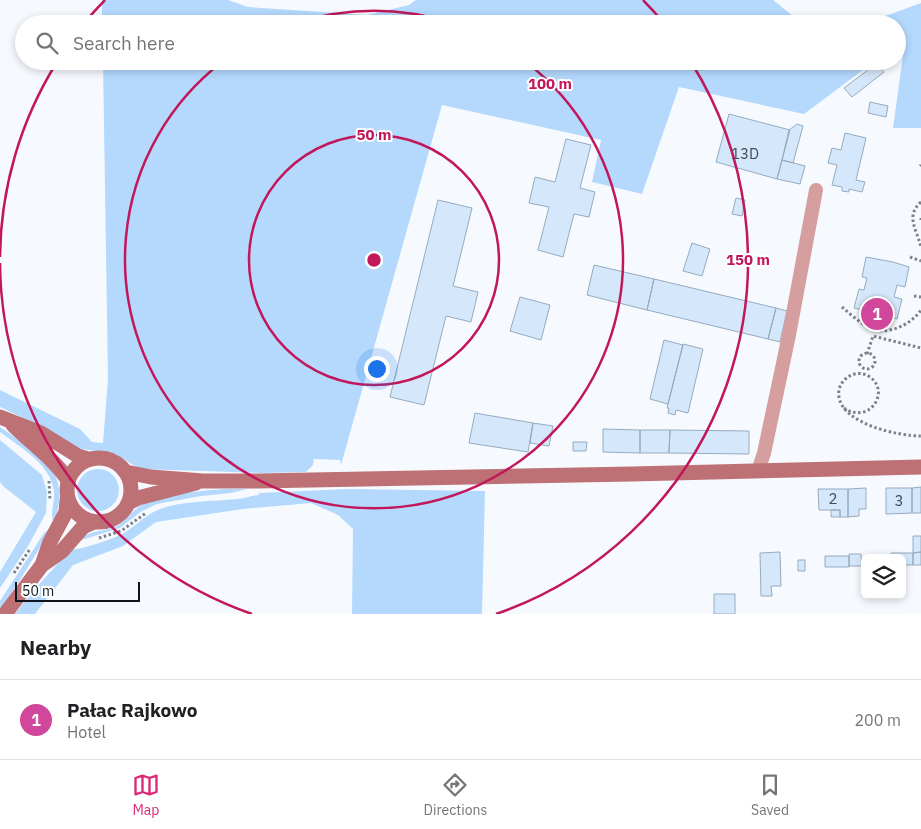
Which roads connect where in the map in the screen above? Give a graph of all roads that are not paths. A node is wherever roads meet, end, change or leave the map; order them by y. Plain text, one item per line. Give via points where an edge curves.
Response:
1 (816, 190) dead end
2 (4, 419) edge
3 (88, 459) junction
4 (921, 467) edge
5 (758, 471) junction
6 (126, 472) junction
7 (68, 480) junction
8 (202, 481) junction
9 (67, 500) junction
10 (128, 503) junction
11 (94, 522) junction
12 (42, 566) junction
13 (6, 614) edge

1 - 5 street via 790,335
2 - 3 street via 41,433
2 - 7 street via 51,460
3 - 6 street via 112,460
3 - 7 street via 78,465
4 - 5 street
5 - 8 street
6 - 8 street
6 - 10 street via 131,487
7 - 9 street
8 - 10 street
9 - 11 street via 76,513
9 - 12 street via 66,512
10 - 11 street via 114,518
11 - 12 street
12 - 13 street

